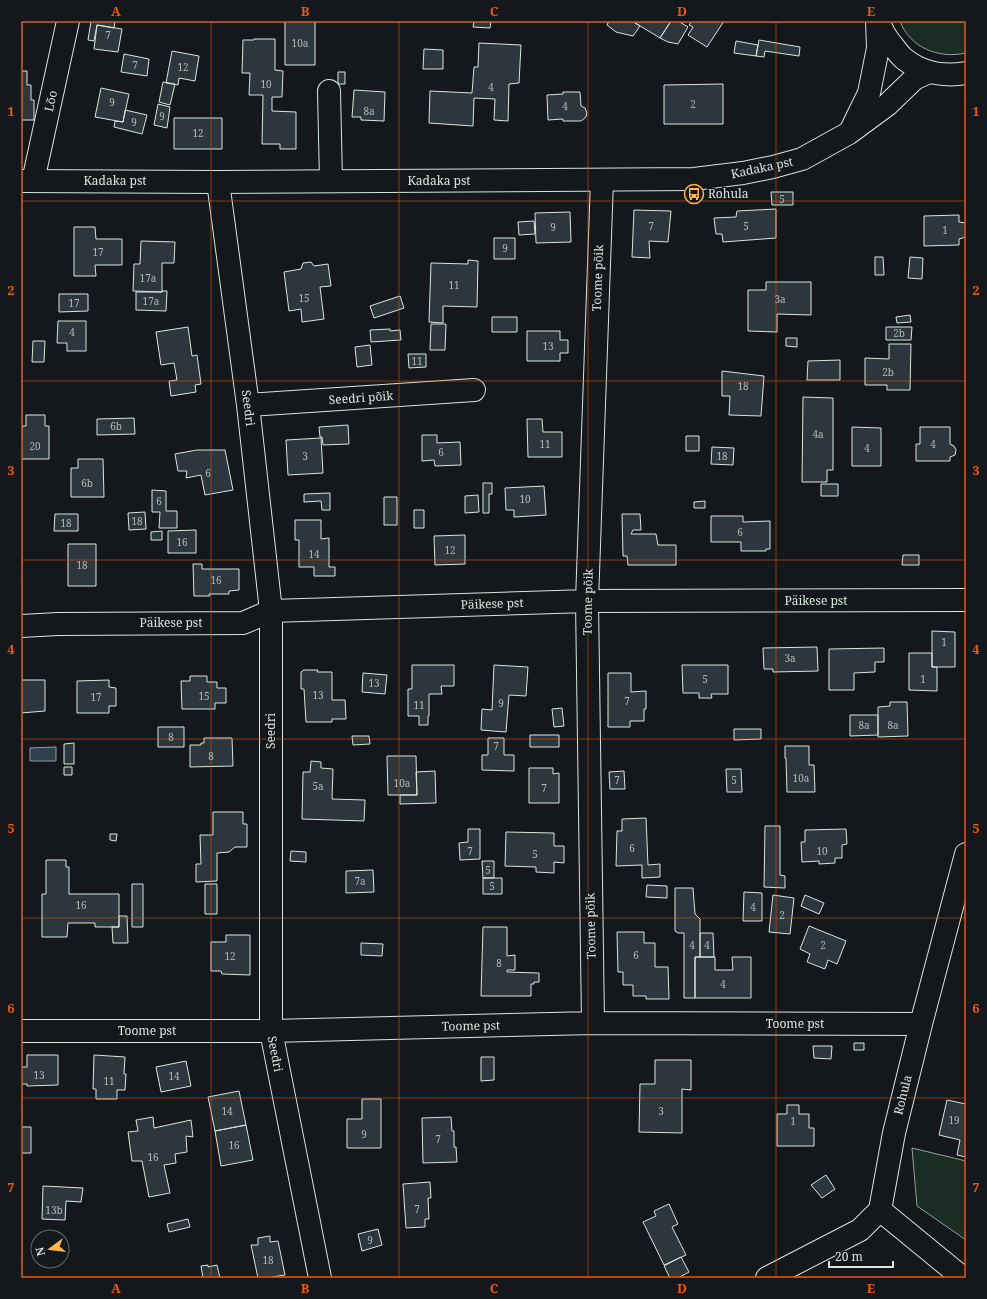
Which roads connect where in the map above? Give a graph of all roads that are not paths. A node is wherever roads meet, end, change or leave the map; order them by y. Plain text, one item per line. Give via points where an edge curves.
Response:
1 (68, 21) edge
2 (878, 21) edge
3 (929, 72) junction
4 (963, 76) edge
5 (329, 91) dead end
6 (849, 133) junction
7 (602, 180) junction
8 (27, 181) edge
9 (331, 181) junction
10 (218, 182) junction
11 (474, 390) dead end
12 (248, 405) junction
13 (966, 600) edge
14 (587, 601) junction
15 (271, 611) junction
16 (21, 626) edge
17 (966, 854) edge
18 (593, 1023) junction
19 (921, 1024) junction
20 (21, 1031) edge
21 (271, 1031) junction
22 (880, 1210) junction
23 (320, 1278) edge
24 (767, 1278) edge
25 (963, 1278) edge

1 - 8 street, Lõo
2 - 3 street via 886,39 903,58
2 - 6 street via 878,48 869,93
3 - 4 street
3 - 6 street, Kadaka pst via 914,79 887,105
5 - 9 street
6 - 7 street, Kadaka pst via 802,159 743,173 694,179
7 - 9 street, Kadaka pst
7 - 14 street, Toome põik
8 - 10 street, Kadaka pst
9 - 10 street, Kadaka pst
10 - 12 street, Seedri
11 - 12 street, Seedri põik
12 - 15 street, Seedri
13 - 14 street, Päikese pst
14 - 15 street, Päikese pst
14 - 18 street, Toome põik
15 - 16 street, Päikese pst via 243,623
15 - 21 street, Seedri
17 - 19 street, Rohula
18 - 19 street, Toome pst
18 - 21 street, Toome pst
19 - 22 street, Rohula via 894,1133
20 - 21 street, Toome pst
21 - 23 street, Seedri
22 - 24 street via 860,1230
22 - 25 street

